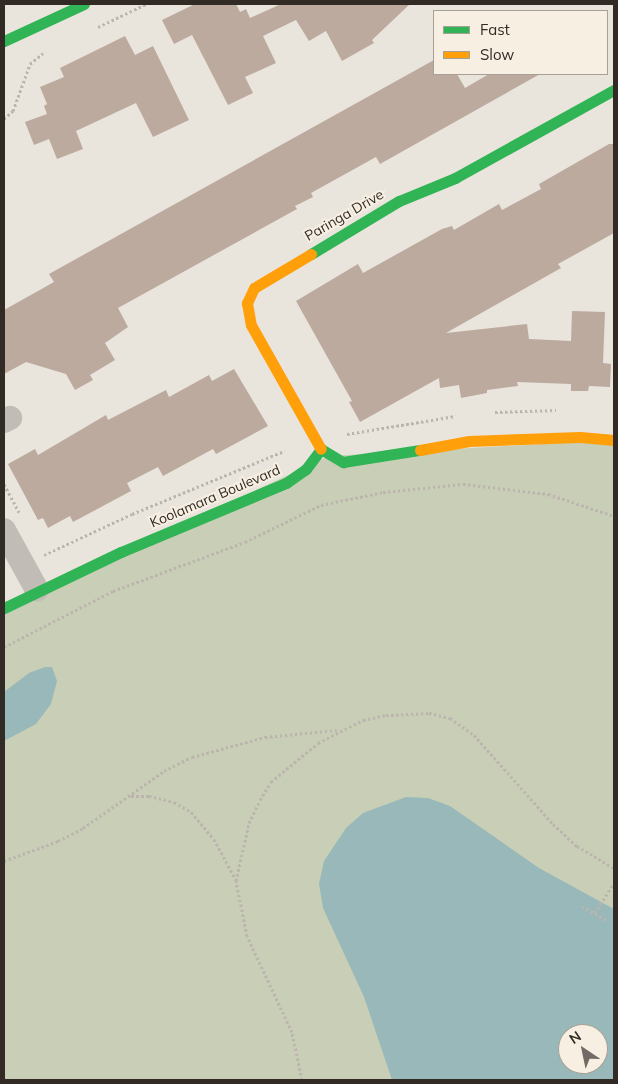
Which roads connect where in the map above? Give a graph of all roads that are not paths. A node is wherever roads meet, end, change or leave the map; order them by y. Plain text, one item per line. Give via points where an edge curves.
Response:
1 (84, 4) edge
2 (4, 41) edge
3 (614, 90) edge
4 (614, 440) edge
5 (321, 449) junction
6 (4, 530) edge
7 (37, 590) junction
8 (4, 608) edge

1 - 2 street
3 - 5 street, Paringa Drive via 455,178 399,201 254,288 247,304 251,325
4 - 5 street via 470,442 351,462 335,459
5 - 7 street, Koolamara Boulevard via 306,469 286,483
6 - 7 street
7 - 8 street, Koolamara Boulevard

